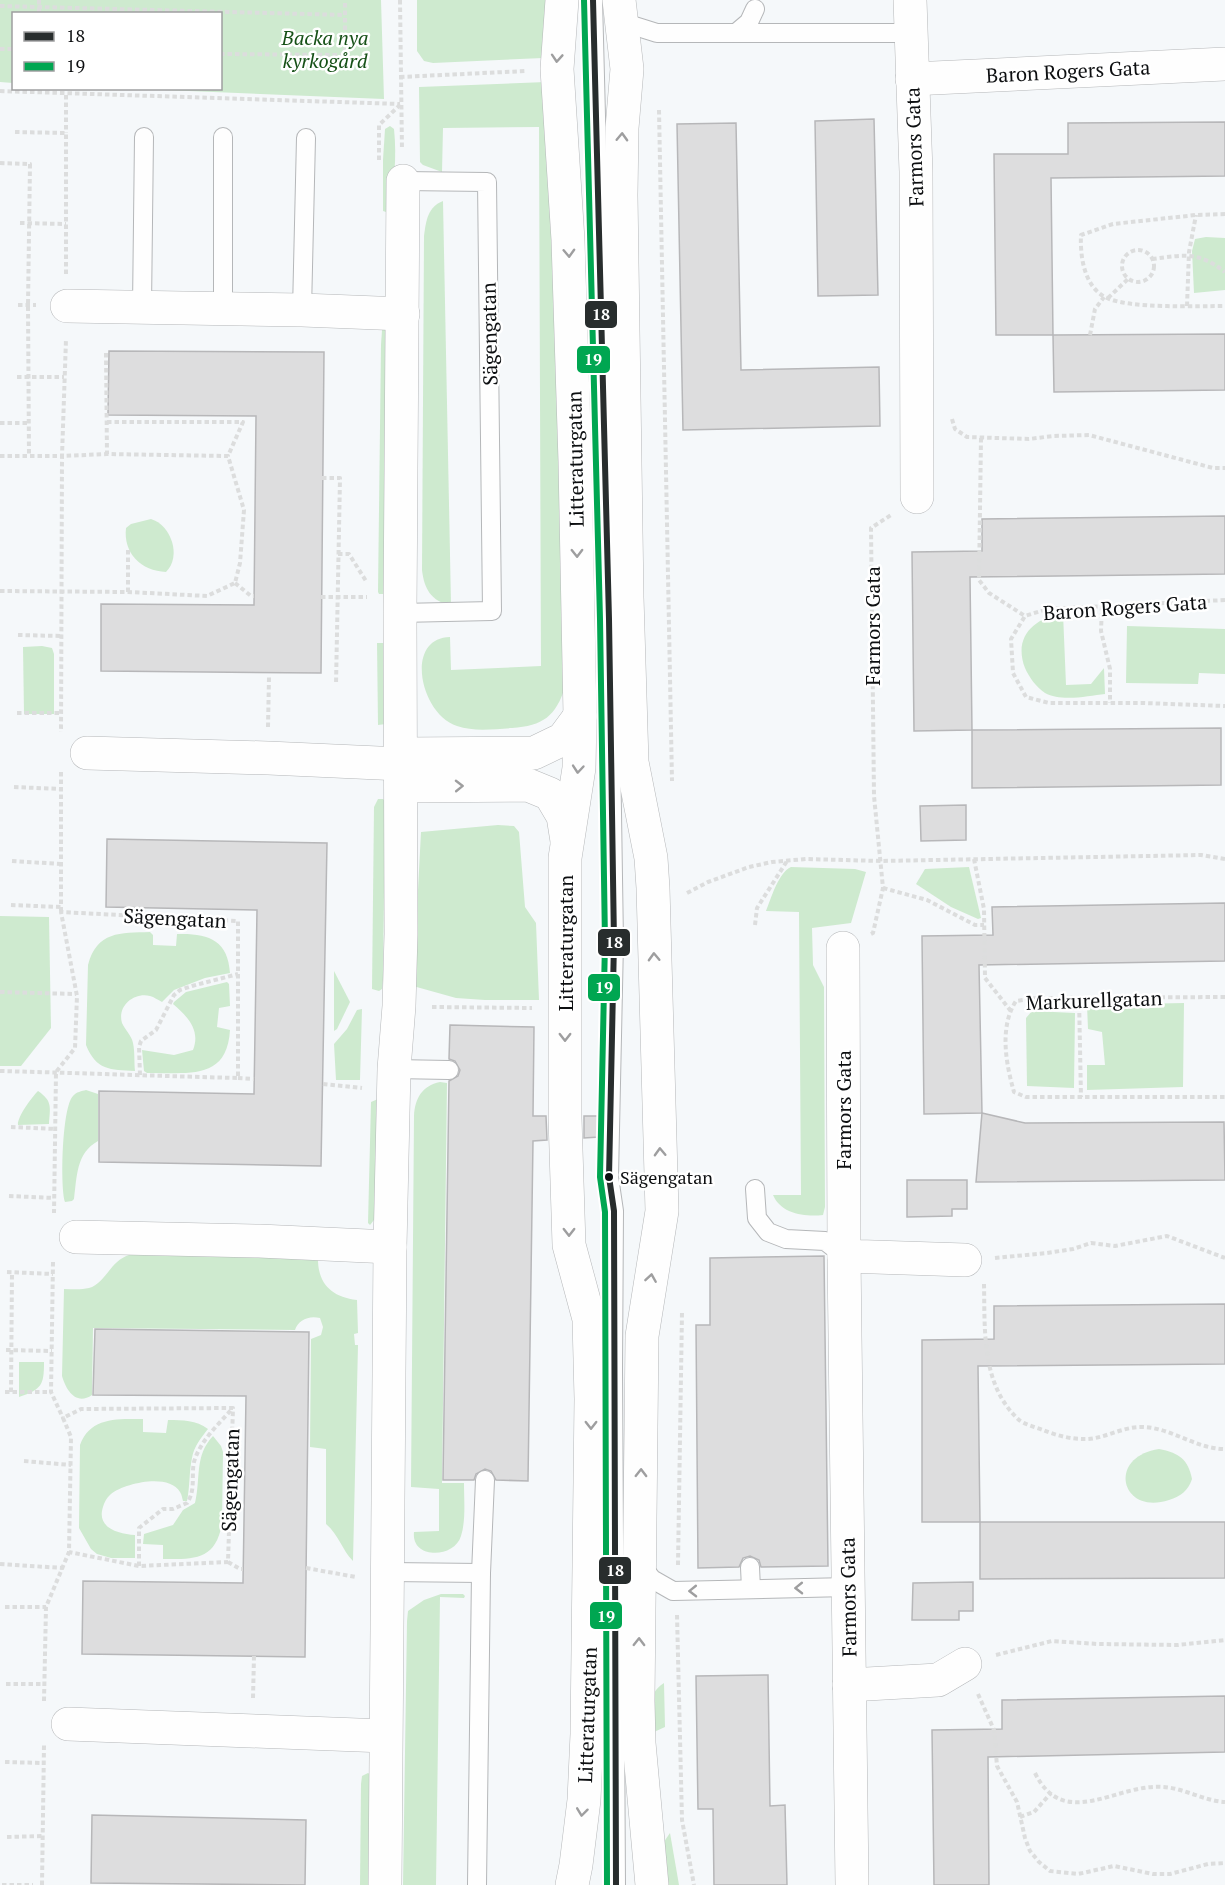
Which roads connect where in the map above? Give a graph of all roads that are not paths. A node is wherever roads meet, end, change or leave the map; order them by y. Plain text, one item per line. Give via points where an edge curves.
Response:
1 (562, 0) edge
2 (594, 0) edge
3 (910, 0) edge
4 (755, 9) dead end
5 (621, 11) edge
6 (736, 33) junction
7 (910, 33) junction
8 (1225, 64) edge
9 (912, 79) junction
10 (144, 137) dead end
11 (223, 137) dead end
12 (306, 138) dead end
13 (403, 181) joint
14 (67, 306) road end
15 (142, 307) junction
16 (223, 308) junction
17 (302, 310) junction
18 (403, 314) junction
19 (917, 497) road end
20 (400, 613) junction
21 (580, 716) junction
22 (70, 755) road end
23 (401, 768) junction
24 (567, 841) junction
25 (843, 948) road end
26 (394, 1069) junction
27 (449, 1071) dead end
28 (755, 1189) dead end
29 (61, 1236) road end
30 (390, 1247) junction
31 (844, 1256) junction
32 (982, 1264) road end
33 (485, 1480) dead end
34 (640, 1565) junction
35 (750, 1567) dead end
36 (481, 1573) junction
37 (374, 1574) junction
38 (848, 1587) junction
39 (751, 1589) junction
40 (965, 1664) road end
41 (849, 1685) junction
42 (52, 1724) road end
43 (385, 1736) junction
44 (385, 1885) edge
45 (477, 1885) edge
46 (572, 1885) edge
47 (616, 1885) edge
48 (652, 1885) edge
49 (852, 1885) edge

1 -> 21 street, Litteraturgatan via 557,69 568,240
2 - 47 lane via 614,952 609,1178 614,1211
3 - 7 street, Farmors Gata
4 - 6 lane via 749,22
5 - 6 lane via 657,33
34 -> 5 street via 642,1336 662,1211 651,858 632,762 621,195 627,69
6 - 7 lane
7 - 9 street, Farmors Gata
8 - 9 street, Baron Rogers Gata
9 - 19 street, Farmors Gata
10 - 15 lane
11 - 16 lane
12 - 17 lane
13 - 18 street
13 - 20 lane, Sägengatan via 487,182 492,611
14 - 15 street
15 - 16 street
16 - 17 street
17 - 18 street
18 - 20 street
20 - 23 street
21 - 23 street via 563,739 534,753
21 -> 24 street, Litteraturgatan via 579,768
22 - 23 street via 268,758
23 -> 24 street via 528,785 550,794 562,816
23 - 26 street via 399,1006
24 -> 46 street, Litteraturgatan via 564,916 569,1245 589,1318 591,1399 587,1734 584,1800
25 - 31 street, Farmors Gata
26 - 27 lane
26 - 30 street
28 - 31 lane via 757,1218 768,1232 786,1239 825,1242
29 - 30 street
30 - 37 street
31 - 32 street
31 - 38 street, Farmors Gata
33 - 36 lane
39 -> 34 lane via 673,1591 652,1579
48 -> 34 street via 639,1743
35 - 39 lane
36 - 37 lane
36 - 45 lane
37 - 43 street
38 -> 39 lane
38 - 41 street, Farmors Gata
40 - 41 street, Farmors Gata via 938,1680
41 - 49 street, Farmors Gata
42 - 43 street
43 - 44 street

